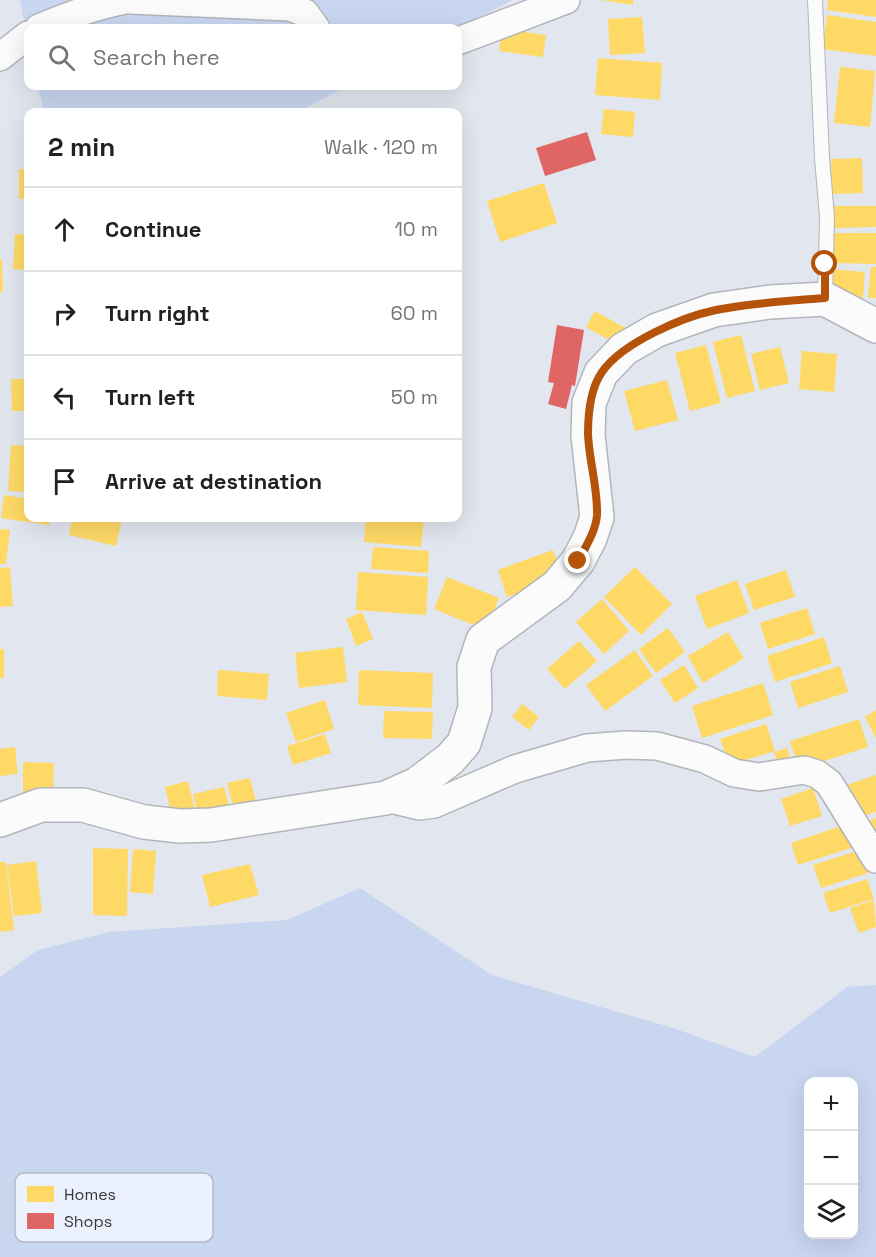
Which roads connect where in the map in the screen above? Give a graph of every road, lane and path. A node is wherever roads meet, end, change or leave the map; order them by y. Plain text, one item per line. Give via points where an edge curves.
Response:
1 (125, 0) edge
2 (130, 0) edge
3 (566, 0) edge
4 (815, 0) edge
5 (48, 24) edge
6 (313, 24) edge
7 (24, 38) edge
8 (462, 39) edge
9 (0, 57) edge
10 (825, 298) junction
11 (876, 326) edge
12 (386, 798) junction
13 (0, 820) edge
14 (876, 859) edge

1 - 5 street
2 - 6 street via 290,7 305,13
3 - 8 street
4 - 10 lane via 827,217
7 - 9 street
10 - 11 street
10 - 12 street via 714,310 657,330 624,349 601,373 590,404 588,435 597,517 590,538 578,561 556,586 483,640 474,667 475,708 464,743 417,784
12 - 13 street via 211,825 144,822 83,805 41,805
12 - 14 street via 419,806 434,804 516,769 587,748 657,746 705,759 734,773 759,777 804,770 817,774 829,783

